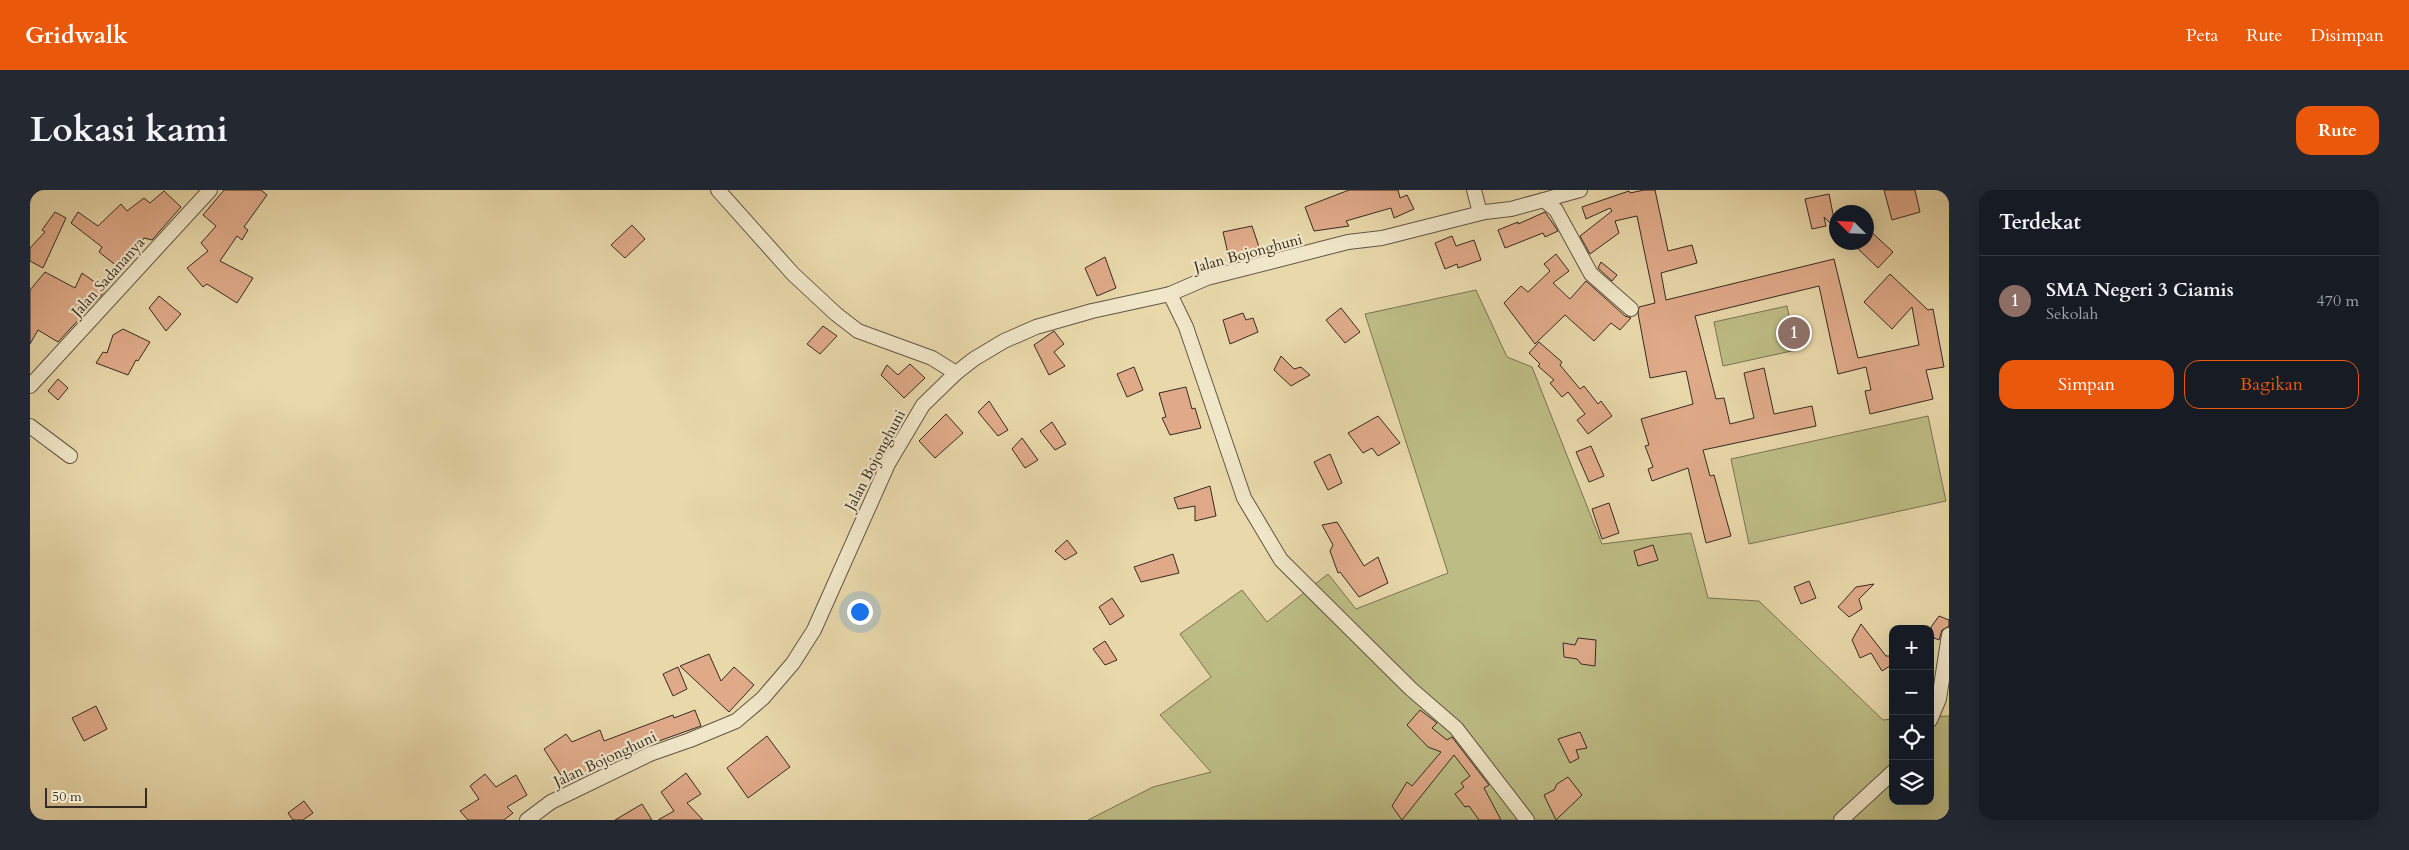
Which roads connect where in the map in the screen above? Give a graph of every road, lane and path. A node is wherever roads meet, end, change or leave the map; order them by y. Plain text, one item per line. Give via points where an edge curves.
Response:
1 (210, 190) edge
2 (718, 190) edge
3 (1474, 190) edge
4 (1580, 190) edge
5 (1544, 200) junction
6 (1480, 213) junction
7 (1170, 294) junction
8 (1631, 310) dead end
9 (956, 373) junction
10 (30, 386) edge
11 (30, 426) edge
12 (70, 456) dead end
13 (1949, 635) edge
14 (1932, 715) edge
15 (1889, 776) edge
16 (527, 820) edge
17 (1527, 820) edge
18 (1841, 820) edge

1 - 10 street, Jalan Sadananya
2 - 9 street via 793,274 858,331 932,358
3 - 6 street
4 - 5 street, Jalan Bojonghuni
5 - 6 street, Jalan Bojonghuni
5 - 8 street via 1556,210 1590,274
6 - 7 street, Jalan Bojonghuni via 1207,278
7 - 9 street, Jalan Bojonghuni via 1092,311 1036,328 1004,341
7 - 17 street via 1192,343 1244,498 1281,560 1411,689 1456,728
9 - 16 street, Jalan Bojonghuni via 923,405 905,434 864,515 814,630 794,663 763,698 736,721 642,757 551,802
11 - 12 street
13 - 14 street via 1939,699
15 - 18 street

